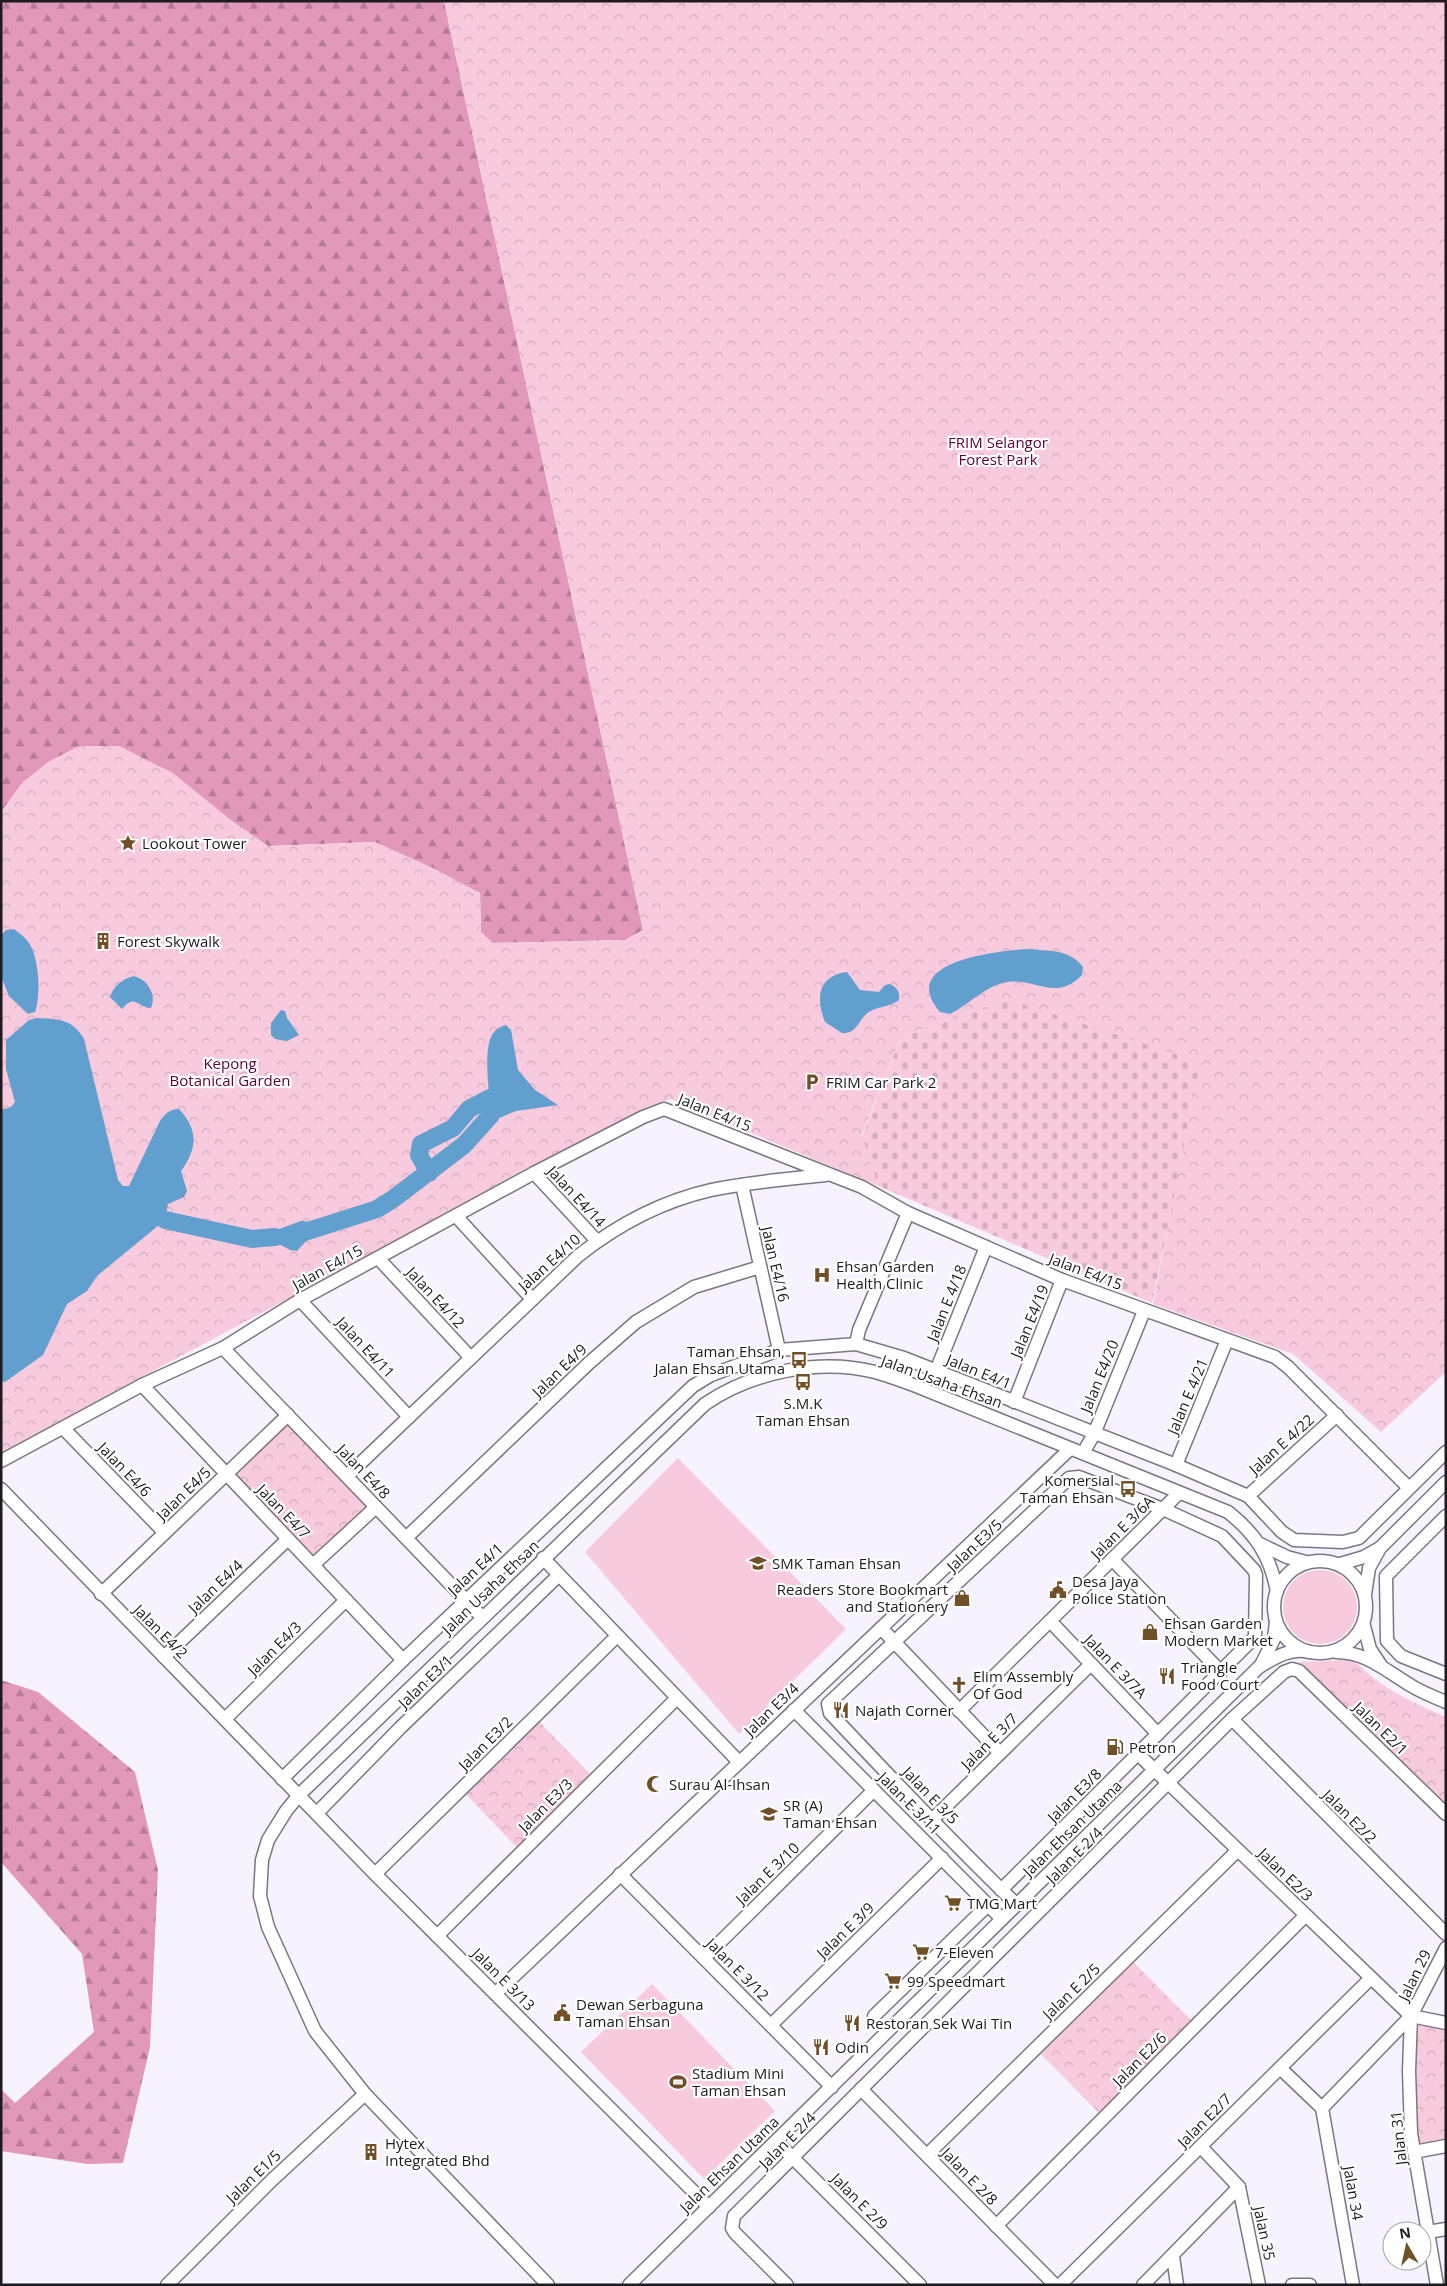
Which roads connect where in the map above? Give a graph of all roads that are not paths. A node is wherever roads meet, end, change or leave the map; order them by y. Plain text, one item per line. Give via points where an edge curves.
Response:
1 (534, 1173) junction
2 (829, 1174) junction
3 (742, 1185) junction
4 (908, 1213) junction
5 (456, 1216) junction
6 (597, 1241) junction
7 (986, 1247) junction
8 (378, 1258) junction
9 (760, 1267) junction
10 (1062, 1280) junction
11 (532, 1299) junction
12 (300, 1300) junction
13 (1144, 1311) junction
14 (1227, 1340) junction
15 (856, 1344) junction
16 (223, 1348) junction
17 (779, 1350) junction
18 (471, 1358) junction
19 (936, 1371) junction
20 (142, 1385) junction
21 (693, 1386) junction
22 (1014, 1402) junction
23 (704, 1404) junction
24 (288, 1415) junction
25 (1337, 1415) junction
26 (409, 1417) junction
27 (63, 1428) junction
28 (1094, 1434) junction
29 (1070, 1449) junction
30 (1446, 1452) edge
31 (1083, 1453) junction
32 (1, 1462) edge
33 (1176, 1465) junction
34 (226, 1474) junction
35 (347, 1476) junction
36 (1446, 1482) edge
37 (1409, 1488) junction
38 (1, 1489) edge
39 (1179, 1493) junction
40 (1248, 1496) junction
41 (376, 1506) junction
42 (1163, 1509) junction
43 (1446, 1516) edge
44 (165, 1533) junction
45 (406, 1538) junction
46 (288, 1539) junction
47 (1260, 1544) junction
48 (1380, 1548) junction
49 (543, 1558) junction
50 (1112, 1559) junction
51 (1306, 1562) junction
52 (1340, 1564) junction
53 (312, 1565) junction
54 (559, 1575) junction
55 (1277, 1591) junction
56 (101, 1594) junction
57 (1365, 1594) junction
58 (346, 1600) junction
59 (466, 1600) junction
60 (482, 1617) junction
61 (1050, 1621) junction
62 (1276, 1621) junction
63 (1364, 1626) junction
64 (881, 1628) junction
65 (617, 1636) junction
66 (894, 1642) junction
67 (1309, 1652) junction
68 (1334, 1652) junction
69 (164, 1657) junction
70 (403, 1660) junction
71 (1091, 1664) junction
72 (1382, 1666) junction
73 (1259, 1667) junction
74 (1292, 1669) joint
75 (1221, 1672) junction
76 (1446, 1674) edge
77 (677, 1698) junction
78 (1446, 1702) edge
79 (828, 1704) joint
80 (794, 1710) junction
81 (959, 1711) junction
82 (225, 1719) junction
83 (1232, 1720) junction
84 (1158, 1734) junction
85 (1000, 1753) junction
86 (1138, 1754) junction
87 (739, 1762) junction
88 (1155, 1769) junction
89 (282, 1779) junction
90 (1169, 1783) junction
91 (874, 1790) junction
92 (298, 1794) junction
93 (317, 1813) junction
94 (1446, 1814) edge
95 (932, 1820) junction
96 (1238, 1850) junction
97 (942, 1858) junction
98 (375, 1874) junction
99 (620, 1874) junction
100 (1002, 1890) junction
101 (988, 1904) junction
102 (1017, 1905) junction
103 (1305, 1916) junction
104 (1002, 1919) junction
105 (1446, 1934) edge
106 (437, 1936) junction
107 (1446, 1948) edge
108 (704, 1958) junction
109 (1370, 1978) junction
110 (496, 1992) junction
111 (874, 2016) dead end
112 (1411, 2016) junction
113 (1446, 2023) edge
114 (771, 2026) junction
115 (1280, 2068) junction
116 (832, 2086) junction
117 (861, 2089) junction
118 (365, 2094) junction
119 (1322, 2108) junction
120 (776, 2141) junction
121 (1446, 2146) edge
122 (1201, 2147) junction
123 (1414, 2152) junction
124 (927, 2156) junction
125 (792, 2157) junction
126 (1238, 2187) junction
127 (709, 2206) junction
128 (1426, 2221) edge
129 (996, 2226) junction
130 (1446, 2229) edge
131 (1432, 2231) edge
132 (1173, 2256) junction
133 (1432, 2256) edge
134 (167, 2285) edge
135 (548, 2285) edge
136 (629, 2285) edge
137 (787, 2285) edge
138 (920, 2285) edge
139 (1055, 2285) edge
140 (1060, 2285) edge
141 (1142, 2285) edge
142 (1178, 2285) edge
143 (1259, 2285) edge
144 (1292, 2285) edge
145 (1310, 2285) edge
146 (1353, 2285) edge
147 (1437, 2285) edge

1 - 2 street, Jalan E4/15 via 664,1109
1 - 5 street, Jalan E4/15
1 - 6 street, Jalan E4/14
2 - 3 street, Jalan E4/10
2 - 4 street, Jalan E4/15 via 862,1187
3 - 6 street, Jalan E4/10 via 666,1205 620,1226
3 - 9 street, Jalan E4/16
4 - 7 street, Jalan E4/15
4 - 15 street
5 - 8 street, Jalan E4/15
5 - 11 street
6 - 11 street, Jalan E4/10
7 - 10 street, Jalan E4/15
7 - 19 street, Jalan E 4/18
8 - 12 street, Jalan E4/15
8 - 18 street, Jalan E4/12
9 - 17 street, Jalan E4/16
9 - 45 street, Jalan E4/9 via 694,1287 636,1322
10 - 13 street, Jalan E4/15
10 - 22 street, Jalan E4/19
11 - 18 street, Jalan E4/10
12 - 16 street, Jalan E4/15
12 - 26 street, Jalan E4/11
13 - 14 street, Jalan E4/15
13 - 28 street, Jalan E4/20
14 - 25 street, Jalan E4/15 via 1282,1361
14 - 33 street, Jalan E 4/21
15 - 17 street, Jalan E4/1
15 - 19 street, Jalan E4/1
16 - 20 street, Jalan E4/15
16 - 24 street, Jalan E4/8
17 - 21 street, Jalan E4/1 via 711,1375
18 - 26 street, Jalan E4/10
19 - 22 street, Jalan E4/1
20 - 27 street, Jalan E4/15
20 - 34 street, Jalan E4/7
21 - 23 street
21 - 59 street, Jalan E4/1
22 - 28 street, Jalan E4/1
23 - 29 street, Jalan Usaha Ehsan via 731,1388 761,1377 832,1368 874,1372
23 - 49 street, Jalan Usaha Ehsan
24 - 34 street, Jalan E4/5
24 - 35 street, Jalan E4/8
25 - 37 street, Jalan E4/15
25 - 40 street, Jalan E 4/22
26 - 35 street, Jalan E4/10
27 - 32 street, Jalan E4/15
27 - 44 street, Jalan E4/6
28 - 31 street, Jalan E4/20
28 - 33 street, Jalan E4/1
29 - 31 street, Jalan Usaha Ehsan
29 - 64 street, Jalan E3/4 via 934,1574
30 - 37 street
31 - 39 street, Jalan Usaha Ehsan
33 - 40 street, Jalan E4/1
34 - 44 street, Jalan E4/5
34 - 46 street, Jalan E4/7
35 - 41 street, Jalan E4/8
36 - 48 street
37 - 40 street via 1359,1538 1343,1542 1294,1540 1282,1532
38 - 56 street, Jalan E4/2
39 - 42 street, Jalan E 3/6A
39 - 47 street, Jalan Usaha Ehsan via 1228,1512
41 - 45 street, Jalan E4/8
41 - 53 street
42 - 50 street, Jalan E 3/6A
42 - 66 street, Jalan E3/5 via 1079,1476 1069,1478
42 - 75 street, Jalan E3/8 via 1222,1536 1256,1575 1255,1638
43 - 76 street via 1386,1576 1387,1641 1401,1656
44 - 56 street, Jalan E4/5
45 - 59 street, Jalan E4/8
46 - 53 street, Jalan E4/7
46 - 69 street, Jalan E4/4
47 - 51 street, Jalan Usaha Ehsan via 1286,1557
47 - 55 street, Jalan Usaha Ehsan via 1273,1572
48 - 52 street
48 - 57 street via 1369,1568
49 - 54 street
49 - 60 street, Jalan Usaha Ehsan
50 - 61 street, Jalan E 3/6A
50 - 75 street
51 - 52 street
51 - 55 street via 1291,1571
52 - 57 street via 1353,1573
53 - 58 street, Jalan E4/7
54 - 65 street
54 - 93 street, Jalan E3/1
55 - 62 street
56 - 69 street, Jalan E4/2
57 - 63 street
58 - 70 street, Jalan E4/7
58 - 82 street, Jalan E4/3
59 - 60 street, Jalan E4/8
59 - 70 street, Jalan E4/1
60 - 92 street, Jalan Usaha Ehsan
61 - 71 street, Jalan E 3/7A
61 - 81 street, Jalan E 3/6A
62 - 67 street via 1288,1641
62 - 73 street, Jalan Ehsan Utama via 1274,1639
63 - 68 street via 1352,1641
63 - 72 street via 1370,1648
64 - 66 street
64 - 80 street, Jalan E3/4
65 - 77 street
65 - 98 street, Jalan E3/2
66 - 79 street, Jalan E3/5
66 - 81 street
67 - 68 street
67 - 73 street, Jalan Ehsan Utama via 1300,1650 1284,1654
68 - 72 street via 1353,1652
69 - 82 street, Jalan E4/2
70 - 89 street, Jalan E4/1
71 - 84 street, Jalan E 3/7A
71 - 85 street, Jalan E 3/7
72 - 78 street via 1412,1687
73 - 88 street, Jalan Ehsan Utama
74 - 83 street, Jalan E 2/4 via 1284,1672
74 - 94 street, Jalan E2/1 via 1299,1671
75 - 84 street, Jalan E3/8
77 - 87 street
77 - 106 street, Jalan E3/3
79 - 95 street, Jalan E 3/5 via 830,1713
80 - 87 street, Jalan E3/4
80 - 91 street, Jalan E 3/11
81 - 85 street
82 - 89 street, Jalan E4/2
83 - 90 street, Jalan E 2/4
83 - 105 street, Jalan E2/2
84 - 86 street, Jalan E3/8
85 - 95 street, Jalan E 3/7
86 - 88 street, Jalan E2/3
86 - 100 street, Jalan E3/8
87 - 99 street, Jalan E3/4
88 - 90 street, Jalan E2/3
88 - 102 street, Jalan Ehsan Utama
89 - 92 street, Jalan E4/2
90 - 96 street, Jalan E2/3
90 - 117 street, Jalan E 2/4
91 - 97 street, Jalan E 3/11
91 - 108 street, Jalan E 3/10
92 - 93 street, Jalan E 3/13
92 - 118 street, Jalan Usaha Ehsan via 274,1828 264,1852 260,1882 262,1908 315,2031
93 - 98 street, Jalan E 3/13
95 - 100 street, Jalan E 3/5
96 - 103 street, Jalan E2/3
96 - 124 street, Jalan E 2/5
97 - 101 street, Jalan E 3/11
97 - 114 street, Jalan E 3/9
98 - 106 street, Jalan E 3/13
99 - 108 street, Jalan E 3/12
99 - 110 street, Jalan E3/4
100 - 102 street, Jalan E 3/5
101 - 104 street, Jalan E 3/11
101 - 111 street
102 - 104 street, Jalan Ehsan Utama
103 - 109 street, Jalan E2/3
103 - 129 street, Jalan E2/6
104 - 116 street, Jalan Ehsan Utama
106 - 110 street, Jalan E 3/13
107 - 112 street, Jalan 29
108 - 114 street, Jalan E 3/12
109 - 112 street, Jalan E2/3
109 - 115 street, Jalan E2/7
110 - 127 street, Jalan E 3/13
112 - 113 street
112 - 119 street
112 - 123 street, Jalan 31 via 1410,2115
114 - 116 street, Jalan E 3/12
115 - 119 street
115 - 122 street, Jalan E2/7
116 - 120 street, Jalan Ehsan Utama
117 - 124 street, Jalan E 2/8
117 - 125 street, Jalan E 2/4
118 - 134 street, Jalan E1/5 via 272,2180
118 - 135 street, Jalan Usaha Ehsan
119 - 146 street, Jalan 34
120 - 125 street, Jalan E 2/9
120 - 127 street, Jalan Ehsan Utama
121 - 123 street
122 - 126 street
122 - 140 street, Jalan E2/7
123 - 128 street, Jalan 31
124 - 129 street, Jalan E 2/8
125 - 137 street, Jalan E 2/4 via 734,2216 732,2228
125 - 138 street, Jalan E 2/9
126 - 132 street
126 - 143 street, Jalan 35
127 - 136 street, Jalan Ehsan Utama
129 - 139 street, Jalan E 2/8
130 - 131 street
132 - 141 street
132 - 142 street
133 - 147 street, Jalan 31
144 - 145 street

